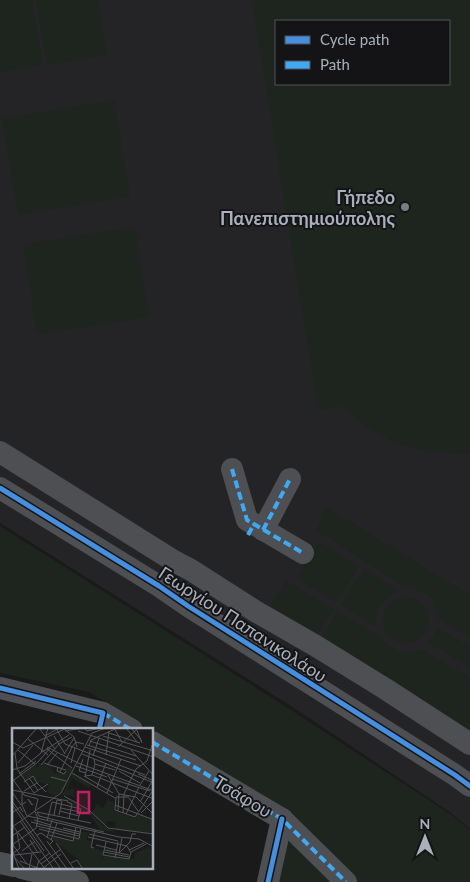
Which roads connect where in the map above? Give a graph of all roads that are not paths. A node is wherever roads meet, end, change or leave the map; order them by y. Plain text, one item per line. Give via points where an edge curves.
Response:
1 (0, 452) edge
2 (232, 469) dead end
3 (290, 479) dead end
4 (0, 488) edge
5 (255, 530) junction
6 (303, 554) dead end
7 (0, 688) edge
8 (101, 721) edge
9 (125, 728) edge
10 (154, 743) edge
11 (470, 744) edge
12 (470, 786) edge
13 (282, 819) junction
14 (31, 870) edge
15 (67, 878) edge
16 (268, 882) edge
17 (346, 882) edge

1 - 11 street, Γεωργίου Παπανικολάου
2 - 5 street via 247,520
3 - 5 street
4 - 12 street, Γεωργίου Παπανικολάου
5 - 6 street
7 - 8 street
8 - 9 street
10 - 13 street, Τσάφου
13 - 16 street
13 - 17 street, Τσάφου
14 - 15 street

